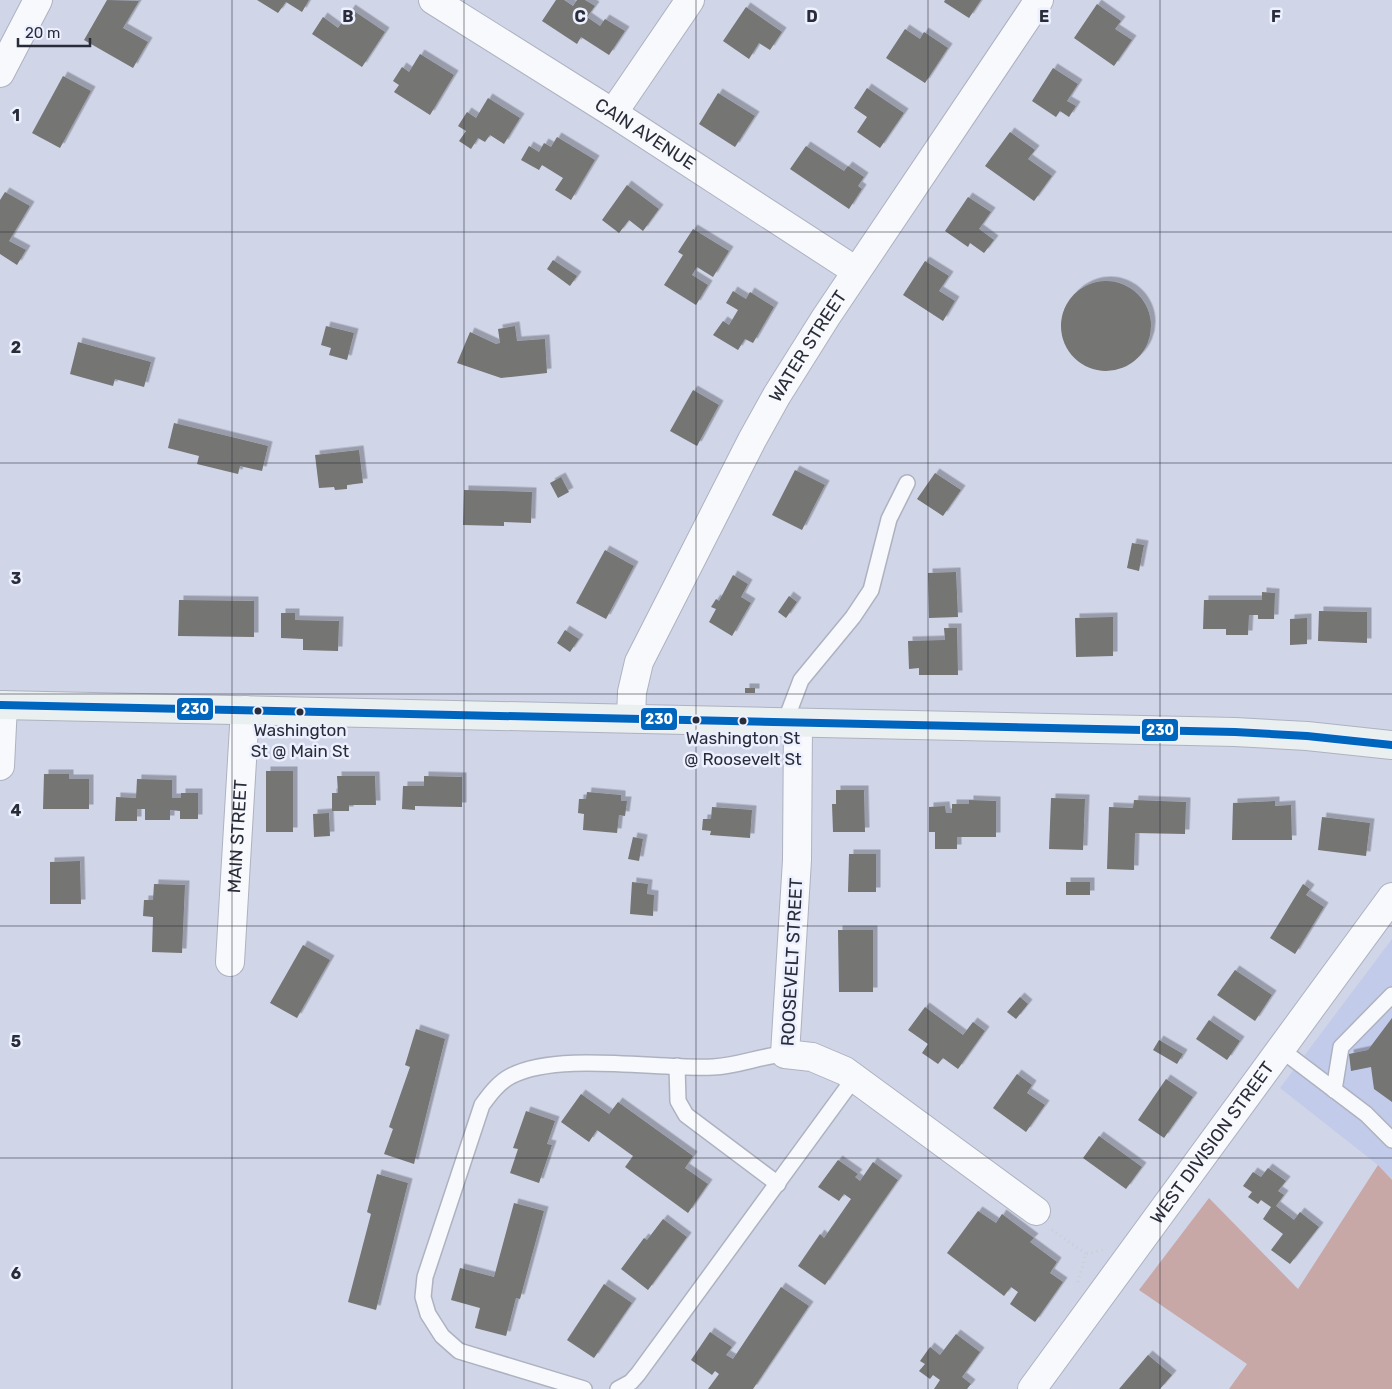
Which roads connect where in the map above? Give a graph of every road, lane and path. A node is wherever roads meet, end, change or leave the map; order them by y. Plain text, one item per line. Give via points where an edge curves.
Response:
1 (38, 0) edge
2 (433, 0) edge
3 (690, 0) edge
4 (1039, 0) edge
5 (0, 73) edge
6 (613, 113) junction
7 (856, 272) junction
8 (907, 483) dead end
9 (2, 705) edge
10 (244, 710) junction
11 (631, 718) junction
12 (791, 723) junction
13 (1392, 745) edge
14 (0, 766) edge
15 (1392, 897) edge
16 (230, 962) dead end
17 (1392, 995) edge
18 (1279, 1048) junction
19 (785, 1054) junction
20 (677, 1066) junction
21 (855, 1077) junction
22 (1334, 1090) junction
23 (1392, 1140) edge
24 (778, 1184) junction
25 (1036, 1211) joint
26 (1086, 1254) dead end
27 (584, 1389) edge
28 (618, 1389) edge
29 (1032, 1389) edge

1 - 5 street
2 - 6 street, CAIN AVENUE
3 - 6 street
4 - 7 street, WATER STREET
6 - 7 street, CAIN AVENUE
7 - 11 street, WATER STREET via 764,417 645,648 634,678
8 - 12 lane via 889,519 871,590 801,680
9 - 10 main road
9 - 14 street
10 - 11 main road
10 - 16 street, MAIN STREET
11 - 12 main road
12 - 13 main road via 1235,732
12 - 19 street, ROOSEVELT STREET via 797,860
15 - 18 street, WEST DIVISION STREET
17 - 22 lane via 1341,1047
18 - 22 lane
18 - 29 street, WEST DIVISION STREET
19 - 20 lane via 723,1067
19 - 21 street, ROOSEVELT STREET via 823,1060
20 - 24 lane via 678,1101 686,1115
20 - 27 lane via 558,1065 518,1072 502,1082 478,1114 425,1277 423,1297 428,1314 442,1336 459,1350
21 - 24 lane
21 - 25 street, ROOSEVELT STREET
22 - 23 lane via 1366,1114
24 - 28 lane via 638,1374
25 - 26 path via 1045,1225

